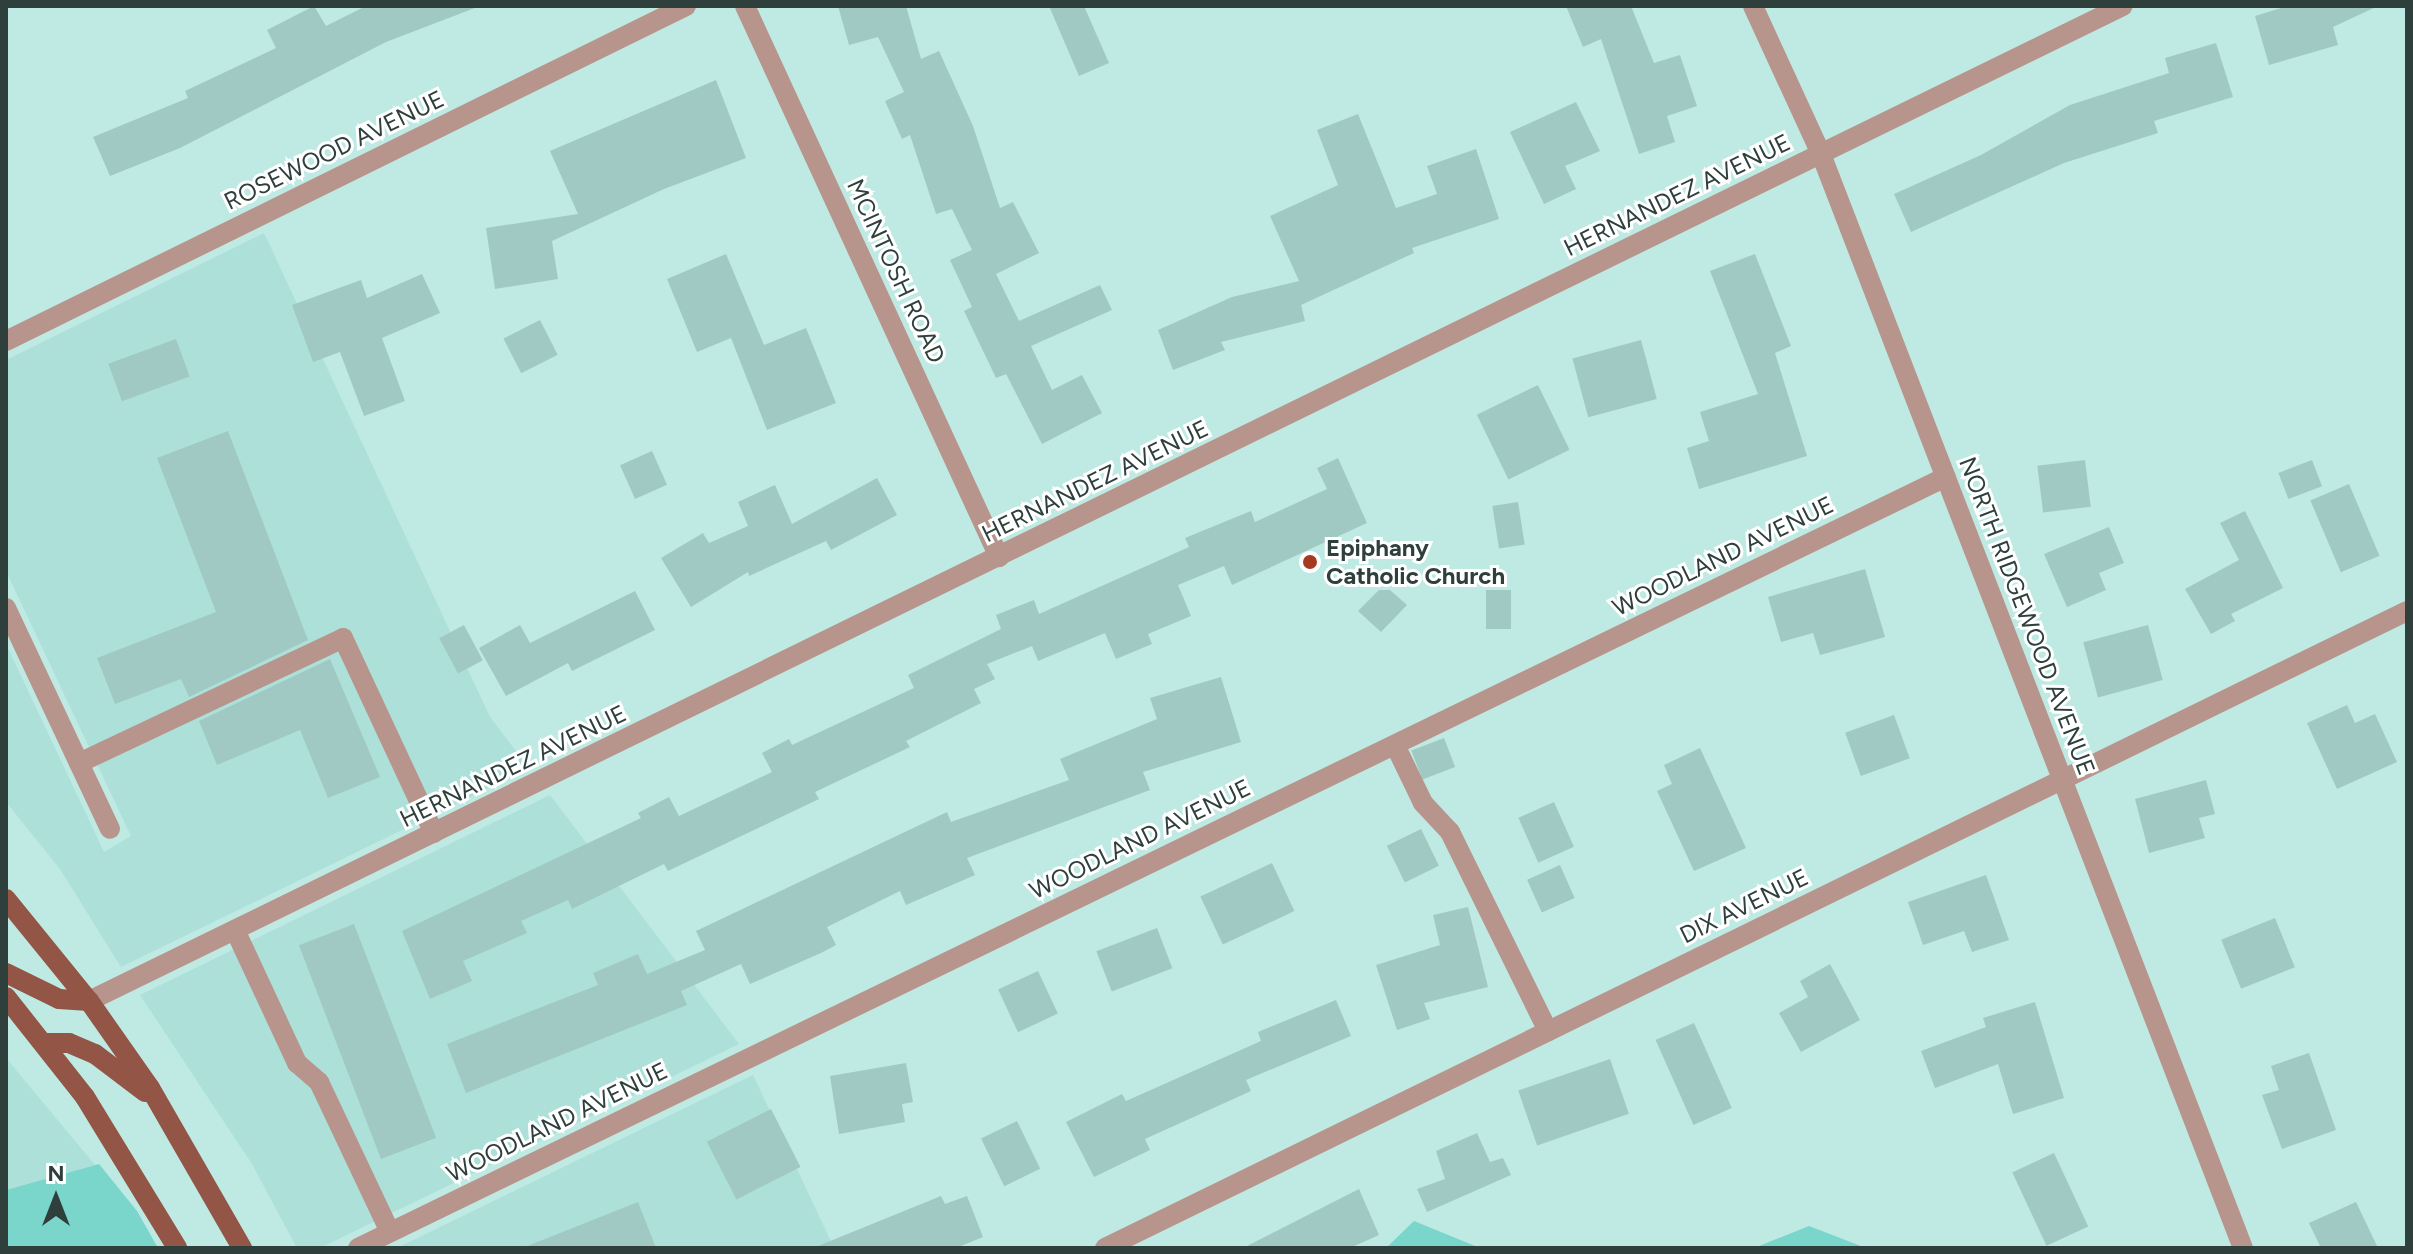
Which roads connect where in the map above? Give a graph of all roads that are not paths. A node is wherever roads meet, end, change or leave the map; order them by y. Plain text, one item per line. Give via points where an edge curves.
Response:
1 (686, 6) edge
2 (745, 6) edge
3 (1753, 6) edge
4 (2123, 6) edge
5 (1821, 154) junction
6 (6, 341) edge
7 (1946, 477) junction
8 (999, 557) junction
9 (6, 608) edge
10 (2407, 611) edge
11 (1395, 745) junction
12 (79, 763) junction
13 (2062, 780) junction
14 (110, 829) dead end
15 (434, 833) junction
16 (6, 899) edge
17 (235, 930) junction
18 (6, 973) edge
19 (6, 997) edge
20 (89, 1001) junction
21 (1548, 1031) junction
22 (44, 1043) junction
23 (158, 1101) junction
24 (390, 1232) junction
25 (177, 1248) edge
26 (242, 1248) edge
27 (358, 1248) edge
28 (1105, 1248) edge
29 (2243, 1248) edge

1 - 6 street, ROSEWOOD AVENUE
2 - 8 street, MCINTOSH ROAD
3 - 5 street, NORTH RIDGEWOOD AVENUE
4 - 5 street, HERNANDEZ AVENUE
5 - 7 street, NORTH RIDGEWOOD AVENUE
5 - 8 street, HERNANDEZ AVENUE
7 - 11 street, WOODLAND AVENUE
7 - 13 street, NORTH RIDGEWOOD AVENUE
8 - 15 street, HERNANDEZ AVENUE
9 - 12 street
10 - 13 street, DIX AVENUE
11 - 21 street via 1423,803 1450,832
11 - 24 street, WOODLAND AVENUE
12 - 14 street
12 - 15 street via 343,638
13 - 21 street, DIX AVENUE
13 - 29 street, NORTH RIDGEWOOD AVENUE
15 - 17 street, HERNANDEZ AVENUE
16 - 20 main road
17 - 20 street, HERNANDEZ AVENUE
17 - 24 street via 297,1063 319,1082
18 - 20 main road via 59,999
19 - 22 main road
20 - 23 main road
21 - 28 street, DIX AVENUE
22 - 23 main road via 69,1043 95,1054
22 - 25 main road via 85,1097
23 - 26 main road
24 - 27 street, WOODLAND AVENUE

